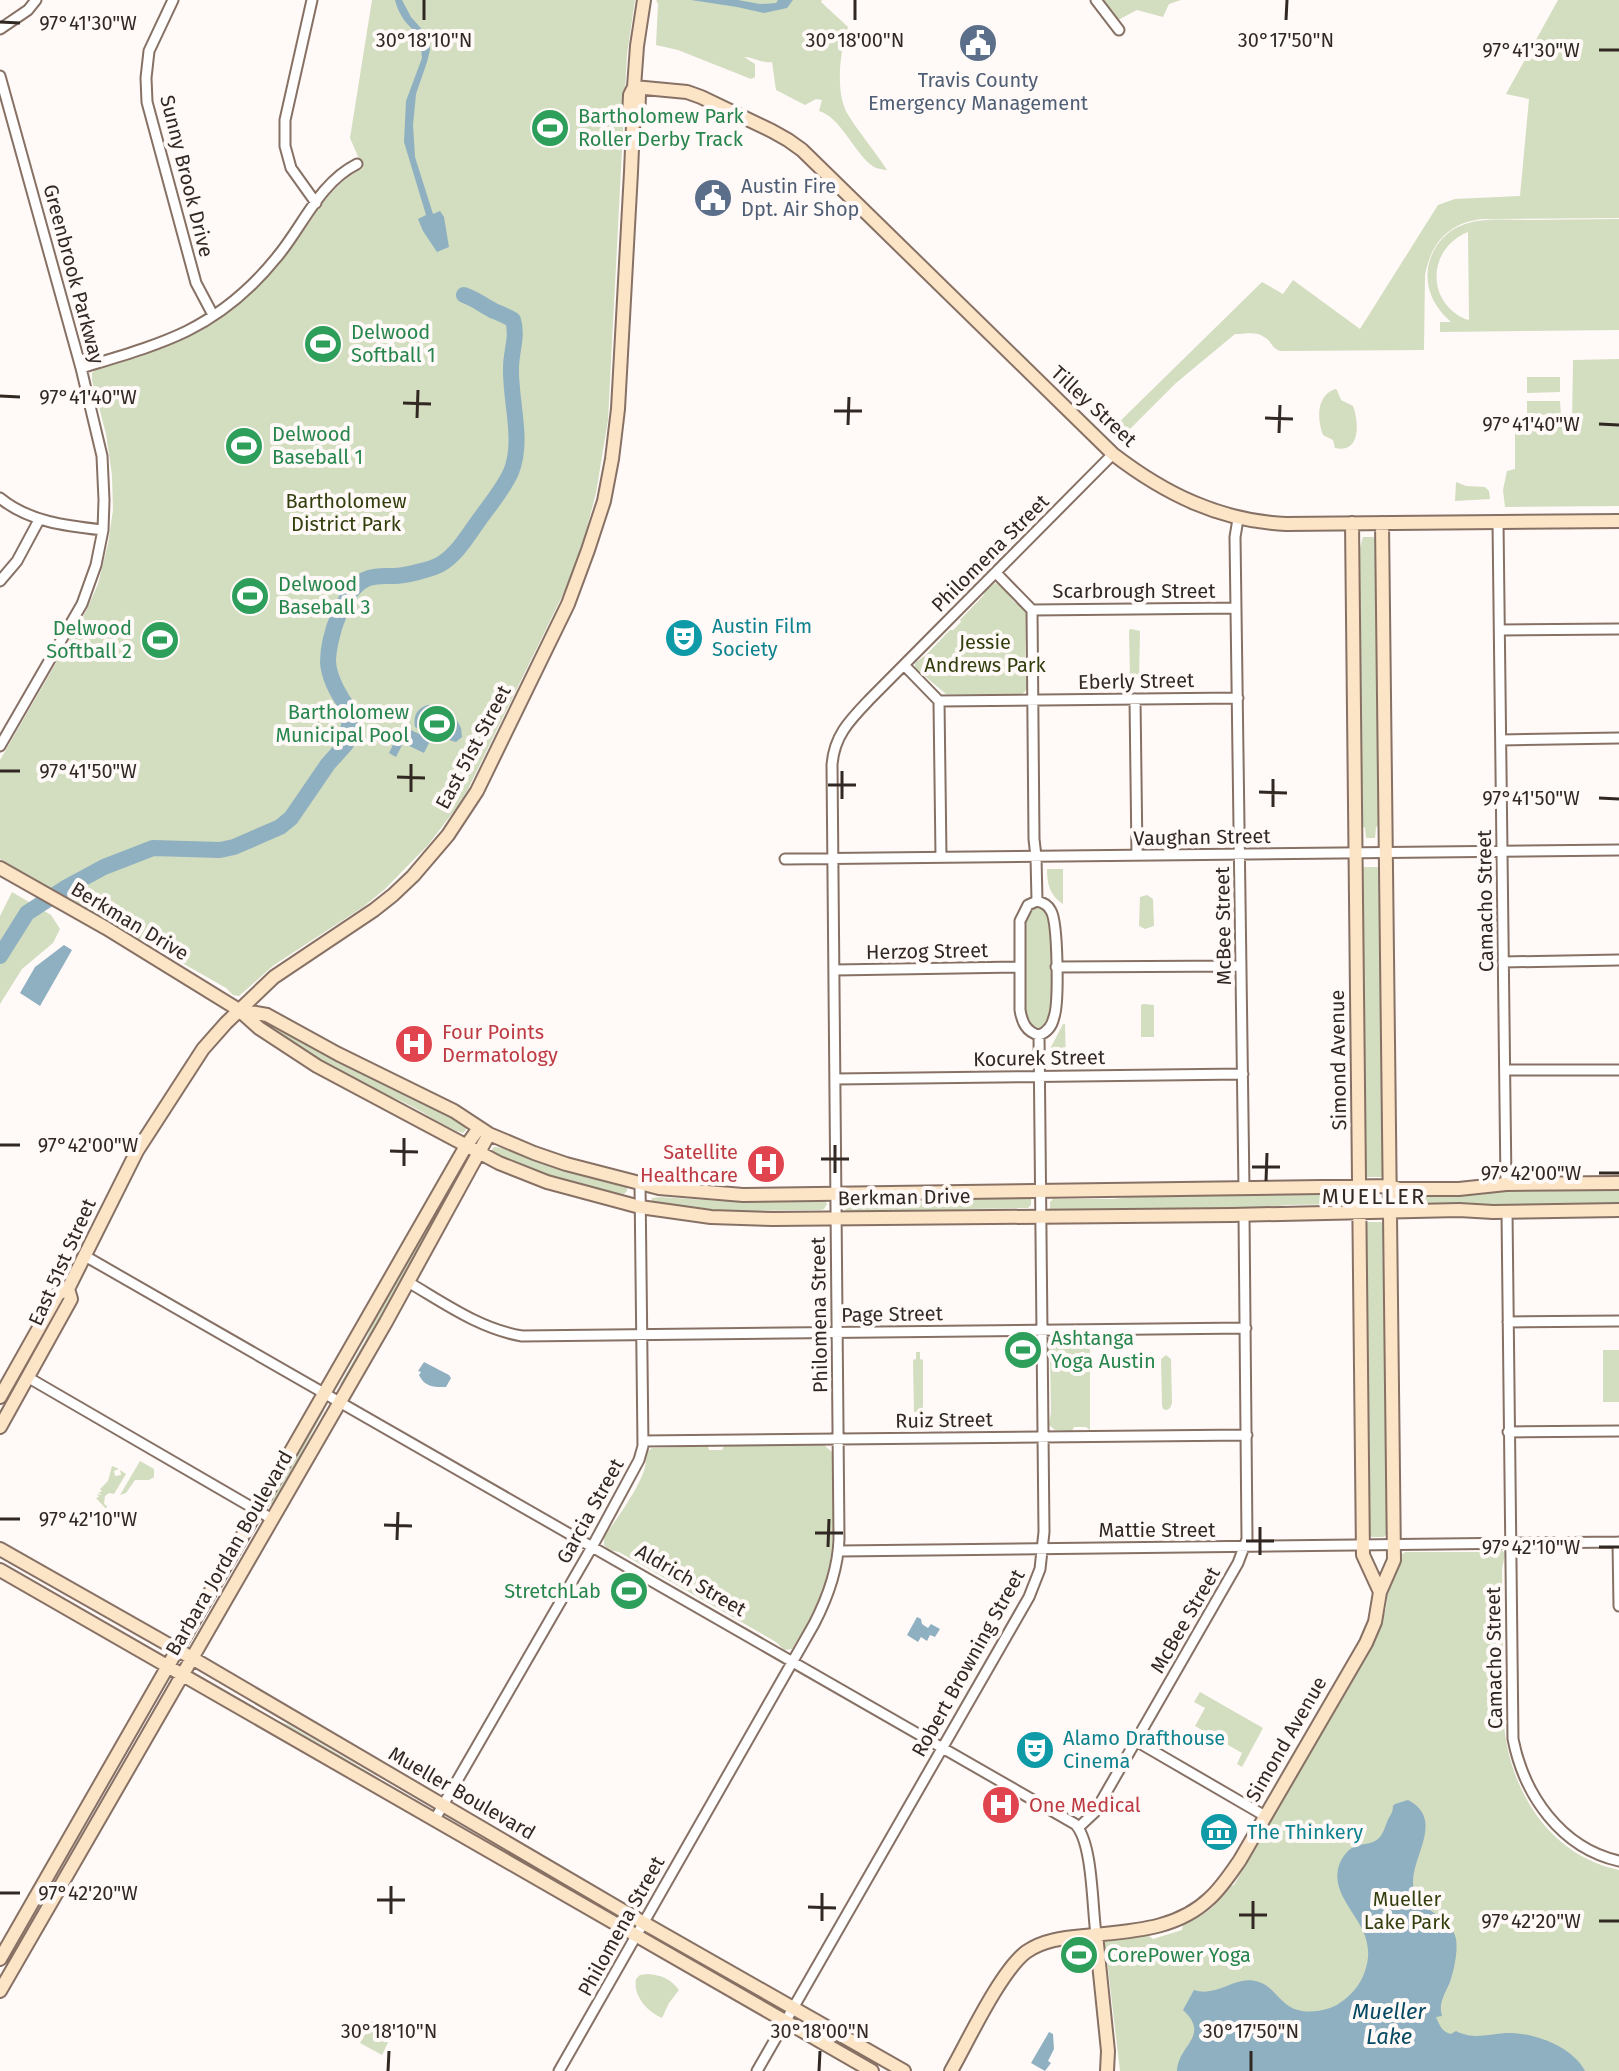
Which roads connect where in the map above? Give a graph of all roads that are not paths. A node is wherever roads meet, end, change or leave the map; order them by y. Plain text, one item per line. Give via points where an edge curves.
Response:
1 (36, 0) edge
2 (173, 0) edge
3 (312, 0) edge
4 (644, 0) edge
5 (1096, 0) edge
6 (0, 29) edge
7 (1119, 30) dead end
8 (0, 76) edge
9 (634, 87) junction
10 (357, 164) dead end
11 (316, 203) junction
12 (213, 315) junction
13 (81, 368) junction
14 (1113, 454) junction
15 (0, 498) edge
16 (1238, 519) junction
17 (39, 520) junction
18 (1619, 521) edge
19 (1498, 522) junction
20 (1352, 523) junction
21 (1382, 523) junction
22 (103, 530) junction
23 (996, 573) junction
24 (0, 581) edge
25 (1236, 608) junction
26 (1032, 610) junction
27 (1619, 629) edge
28 (1500, 630) junction
29 (904, 665) junction
30 (1238, 698) junction
31 (1135, 699) junction
32 (1032, 700) junction
33 (939, 701) junction
34 (1619, 738) edge
35 (1501, 740) junction
36 (0, 746) edge
37 (1619, 850) edge
38 (1502, 851) junction
39 (1386, 852) junction
40 (1356, 853) junction
41 (1239, 854) junction
42 (1137, 855) junction
43 (941, 857) junction
44 (1036, 857) junction
45 (833, 858) junction
46 (785, 859) dead end
47 (0, 868) edge
48 (1037, 901) junction
49 (1619, 960) edge
50 (1503, 962) junction
51 (1241, 966) junction
52 (1020, 967) junction
53 (1056, 967) junction
54 (835, 970) junction
55 (239, 1010) junction
56 (1039, 1035) junction
57 (1505, 1070) junction
58 (1619, 1070) edge
59 (1243, 1074) junction
60 (1039, 1076) junction
61 (836, 1079) junction
62 (484, 1131) junction
63 (466, 1146) junction
64 (479, 1152) junction
65 (1619, 1183) edge
66 (640, 1184) junction
67 (1506, 1184) junction
68 (1390, 1186) junction
69 (1360, 1187) junction
70 (1244, 1189) junction
71 (1040, 1192) junction
72 (835, 1194) junction
73 (640, 1207) junction
74 (1619, 1210) edge
75 (1507, 1212) junction
76 (1360, 1213) junction
77 (1390, 1213) junction
78 (1244, 1215) junction
79 (1041, 1216) junction
80 (835, 1218) junction
81 (85, 1256) junction
82 (408, 1282) junction
83 (68, 1289) junction
84 (1619, 1321) edge
85 (1508, 1322) junction
86 (1246, 1328) junction
87 (1041, 1331) junction
88 (837, 1332) junction
89 (643, 1335) junction
90 (29, 1378) junction
91 (325, 1392) junction
92 (0, 1397) edge
93 (340, 1401) junction
94 (0, 1427) edge
95 (1619, 1431) edge
96 (1508, 1432) junction
97 (1247, 1435) junction
98 (1043, 1437) junction
99 (838, 1439) junction
100 (643, 1441) junction
101 (257, 1510) junction
102 (272, 1519) junction
103 (1619, 1542) edge
104 (1510, 1543) junction
105 (1394, 1544) junction
106 (1363, 1545) junction
107 (592, 1547) junction
108 (1244, 1547) junction
109 (0, 1549) edge
110 (1043, 1549) junction
111 (839, 1551) junction
112 (0, 1570) edge
113 (1380, 1592) junction
114 (1619, 1606) edge
115 (177, 1649) junction
116 (192, 1658) junction
117 (792, 1661) junction
118 (168, 1665) junction
119 (182, 1674) junction
120 (1136, 1741) junction
121 (943, 1748) junction
122 (444, 1804) junction
123 (1265, 1816) junction
124 (435, 1819) junction
125 (1079, 1827) junction
126 (1619, 1861) edge
127 (642, 1922) junction
128 (1096, 1934) junction
129 (636, 1935) junction
130 (0, 1959) edge
131 (0, 1991) edge
132 (793, 2008) junction
133 (785, 2022) junction
134 (1108, 2051) junction
135 (559, 2071) edge
136 (757, 2071) edge
137 (872, 2071) edge
138 (904, 2071) edge
139 (951, 2071) edge
140 (1107, 2071) edge
141 (1115, 2071) edge

1 - 6 street
2 - 12 street, Sunny Brook Drive via 149,51 147,102 196,283
3 - 11 street via 285,120 285,146 291,168
4 - 9 street, East 51st Street
5 - 7 street
8 - 13 street, Greenbrook Parkway
9 - 14 street, Tilley Street via 701,97 802,150
9 - 55 street, East 51st Street via 612,459 604,501 568,604 477,791 448,835 393,895 274,977
10 - 11 street via 327,187
11 - 12 street via 249,288
12 - 13 street via 176,336
13 - 22 street, Greenbrook Parkway via 102,456
14 - 16 street, Tilley Street via 1176,495
14 - 23 street, Philomena Street
15 - 17 street
16 - 20 street, Tilley Street
16 - 25 street, McBee Street
17 - 22 street
17 - 24 street
18 - 19 street, Tilley Street
19 - 21 street, Tilley Street
19 - 28 street, Camacho Street
20 - 21 street, Tilley Street
20 - 40 street, Simond Avenue
21 - 39 street, Simond Avenue
22 - 36 street, Greenbrook Parkway via 82,604
23 - 26 street
23 - 29 street, Philomena Street
25 - 26 street, Scarbrough Street
25 - 30 street, McBee Street
26 - 32 street, Robert Browning Street
27 - 28 street
28 - 35 street, Camacho Street
29 - 33 street
29 - 45 street, Philomena Street via 837,740 832,765
30 - 31 street, Eberly Street
30 - 41 street, McBee Street
31 - 32 street, Eberly Street
31 - 42 street
32 - 33 street, Eberly Street
32 - 44 street, Robert Browning Street
33 - 43 street
34 - 35 street
35 - 38 street, Camacho Street
37 - 38 street, Vaughan Street
38 - 39 street, Vaughan Street
38 - 50 street, Camacho Street
39 - 40 street, Vaughan Street
39 - 68 street, Simond Avenue
40 - 41 street, Vaughan Street
40 - 69 street, Simond Avenue
41 - 42 street, Vaughan Street
41 - 51 street, McBee Street
42 - 44 street, Vaughan Street
43 - 44 street, Vaughan Street
43 - 45 street, Vaughan Street
44 - 48 street, Robert Browning Street
45 - 46 street, Vaughan Street
45 - 54 street, Philomena Street
47 - 55 street, Berkman Drive
48 - 52 street, Robert Browning Street via 1028,905 1020,921
48 - 53 street, Robert Browning Street via 1053,916
49 - 50 street
50 - 57 street, Camacho Street
51 - 53 street
51 - 59 street, McBee Street
52 - 54 street, Herzog Street
52 - 56 street, Robert Browning Street via 1023,1021
53 - 56 street, Robert Browning Street via 1055,1015
54 - 61 street, Philomena Street
55 - 62 street, Berkman Drive via 267,1015
55 - 63 street, Berkman Drive via 317,1066
55 - 81 street, East 51st Street via 203,1049 171,1096
56 - 60 street, Robert Browning Street
57 - 58 street
57 - 67 street, Camacho Street
59 - 60 street, Kocurek Street
59 - 70 street, McBee Street
60 - 61 street, Kocurek Street
60 - 71 street, Robert Browning Street
61 - 72 street, Philomena Street
62 - 63 street, Barbara Jordan Boulevard
62 - 64 street, Barbara Jordan Boulevard
62 - 66 street, Berkman Drive via 555,1160
63 - 64 street, Berkman Drive
63 - 91 street, Barbara Jordan Boulevard
64 - 73 street, Berkman Drive via 547,1182
64 - 82 street, Barbara Jordan Boulevard
65 - 67 street, Berkman Drive
66 - 72 street, Berkman Drive via 723,1195
66 - 73 street, Garcia Street
67 - 68 street, Berkman Drive via 1459,1189
68 - 69 street, Berkman Drive
68 - 77 street, Simond Avenue
69 - 70 street, Berkman Drive
69 - 76 street, Simond Avenue
70 - 71 street, Berkman Drive
71 - 72 street, Berkman Drive
71 - 79 street, Robert Browning Street
72 - 80 street, Philomena Street
73 - 80 street, Berkman Drive via 711,1217
73 - 89 street, Garcia Street
74 - 75 street, Berkman Drive
75 - 77 street, Berkman Drive
75 - 85 street, Camacho Street
76 - 77 street, Berkman Drive
76 - 78 street, Berkman Drive
76 - 106 street, Simond Avenue
77 - 105 street, Simond Avenue
78 - 79 street, Berkman Drive
78 - 86 street, McBee Street
79 - 80 street, Berkman Drive
79 - 87 street, Robert Browning Street
80 - 88 street, Philomena Street
81 - 83 street, East 51st Street
81 - 91 street, Aldrich Street
82 - 89 street, Page Street via 508,1334
82 - 93 street, Barbara Jordan Boulevard
83 - 90 street, East 51st Street via 71,1299
83 - 92 street via 58,1294
84 - 85 street
85 - 96 street, Camacho Street
86 - 87 street, Page Street
86 - 97 street, McBee Street
87 - 88 street, Page Street
87 - 98 street, Robert Browning Street
88 - 89 street, Page Street
88 - 99 street, Philomena Street
89 - 100 street, Garcia Street
90 - 94 street, East 51st Street
90 - 101 street
91 - 93 street, Aldrich Street
91 - 101 street, Barbara Jordan Boulevard
93 - 102 street, Barbara Jordan Boulevard
93 - 107 street, Aldrich Street
95 - 96 street
96 - 104 street, Camacho Street
97 - 98 street, Ruiz Street
97 - 108 street, McBee Street
98 - 99 street, Ruiz Street
98 - 110 street, Robert Browning Street
99 - 100 street, Ruiz Street
99 - 111 street, Philomena Street
100 - 107 street, Garcia Street via 635,1469
101 - 102 street
101 - 115 street, Barbara Jordan Boulevard
102 - 116 street, Barbara Jordan Boulevard
103 - 104 street, Mattie Street
103 - 114 street
104 - 105 street, Mattie Street
104 - 126 street, Camacho Street via 1516,1757 1550,1819 1589,1850
105 - 106 street, Mattie Street
105 - 113 street, Simond Avenue via 1394,1560
106 - 108 street, Mattie Street
106 - 113 street, Simond Avenue via 1364,1560
107 - 117 street, Aldrich Street
107 - 122 street, Garcia Street
108 - 110 street, Mattie Street
108 - 120 street, McBee Street
109 - 115 street, Mueller Boulevard
110 - 111 street, Mattie Street
110 - 121 street, Robert Browning Street via 1029,1597
111 - 117 street, Philomena Street via 826,1601
112 - 118 street, Mueller Boulevard
113 - 123 street, Simond Avenue via 1366,1643
115 - 116 street, Mueller Boulevard
115 - 118 street, Barbara Jordan Boulevard
116 - 119 street, Barbara Jordan Boulevard
116 - 122 street, Mueller Boulevard
117 - 121 street, Aldrich Street
117 - 127 street, Philomena Street
118 - 119 street, Mueller Boulevard
118 - 130 street, Barbara Jordan Boulevard
119 - 124 street, Mueller Boulevard
119 - 131 street, Barbara Jordan Boulevard
120 - 123 street
120 - 125 street, McBee Street via 1095,1812
121 - 125 street, Aldrich Street
121 - 132 street, Robert Browning Street
122 - 124 street, Garcia Street
122 - 127 street, Mueller Boulevard
123 - 128 street, Simond Avenue via 1223,1885 1203,1905 1162,1925
124 - 129 street, Mueller Boulevard
125 - 128 street
127 - 129 street, Philomena Street
127 - 132 street, Mueller Boulevard
128 - 134 street
128 - 139 street, Simond Avenue via 1041,1943 1017,1960
129 - 133 street, Mueller Boulevard
129 - 135 street, Philomena Street
132 - 133 street, Robert Browning Street
132 - 138 street, Mueller Boulevard
133 - 136 street, Robert Browning Street
133 - 137 street, Mueller Boulevard
134 - 140 street
134 - 141 street

